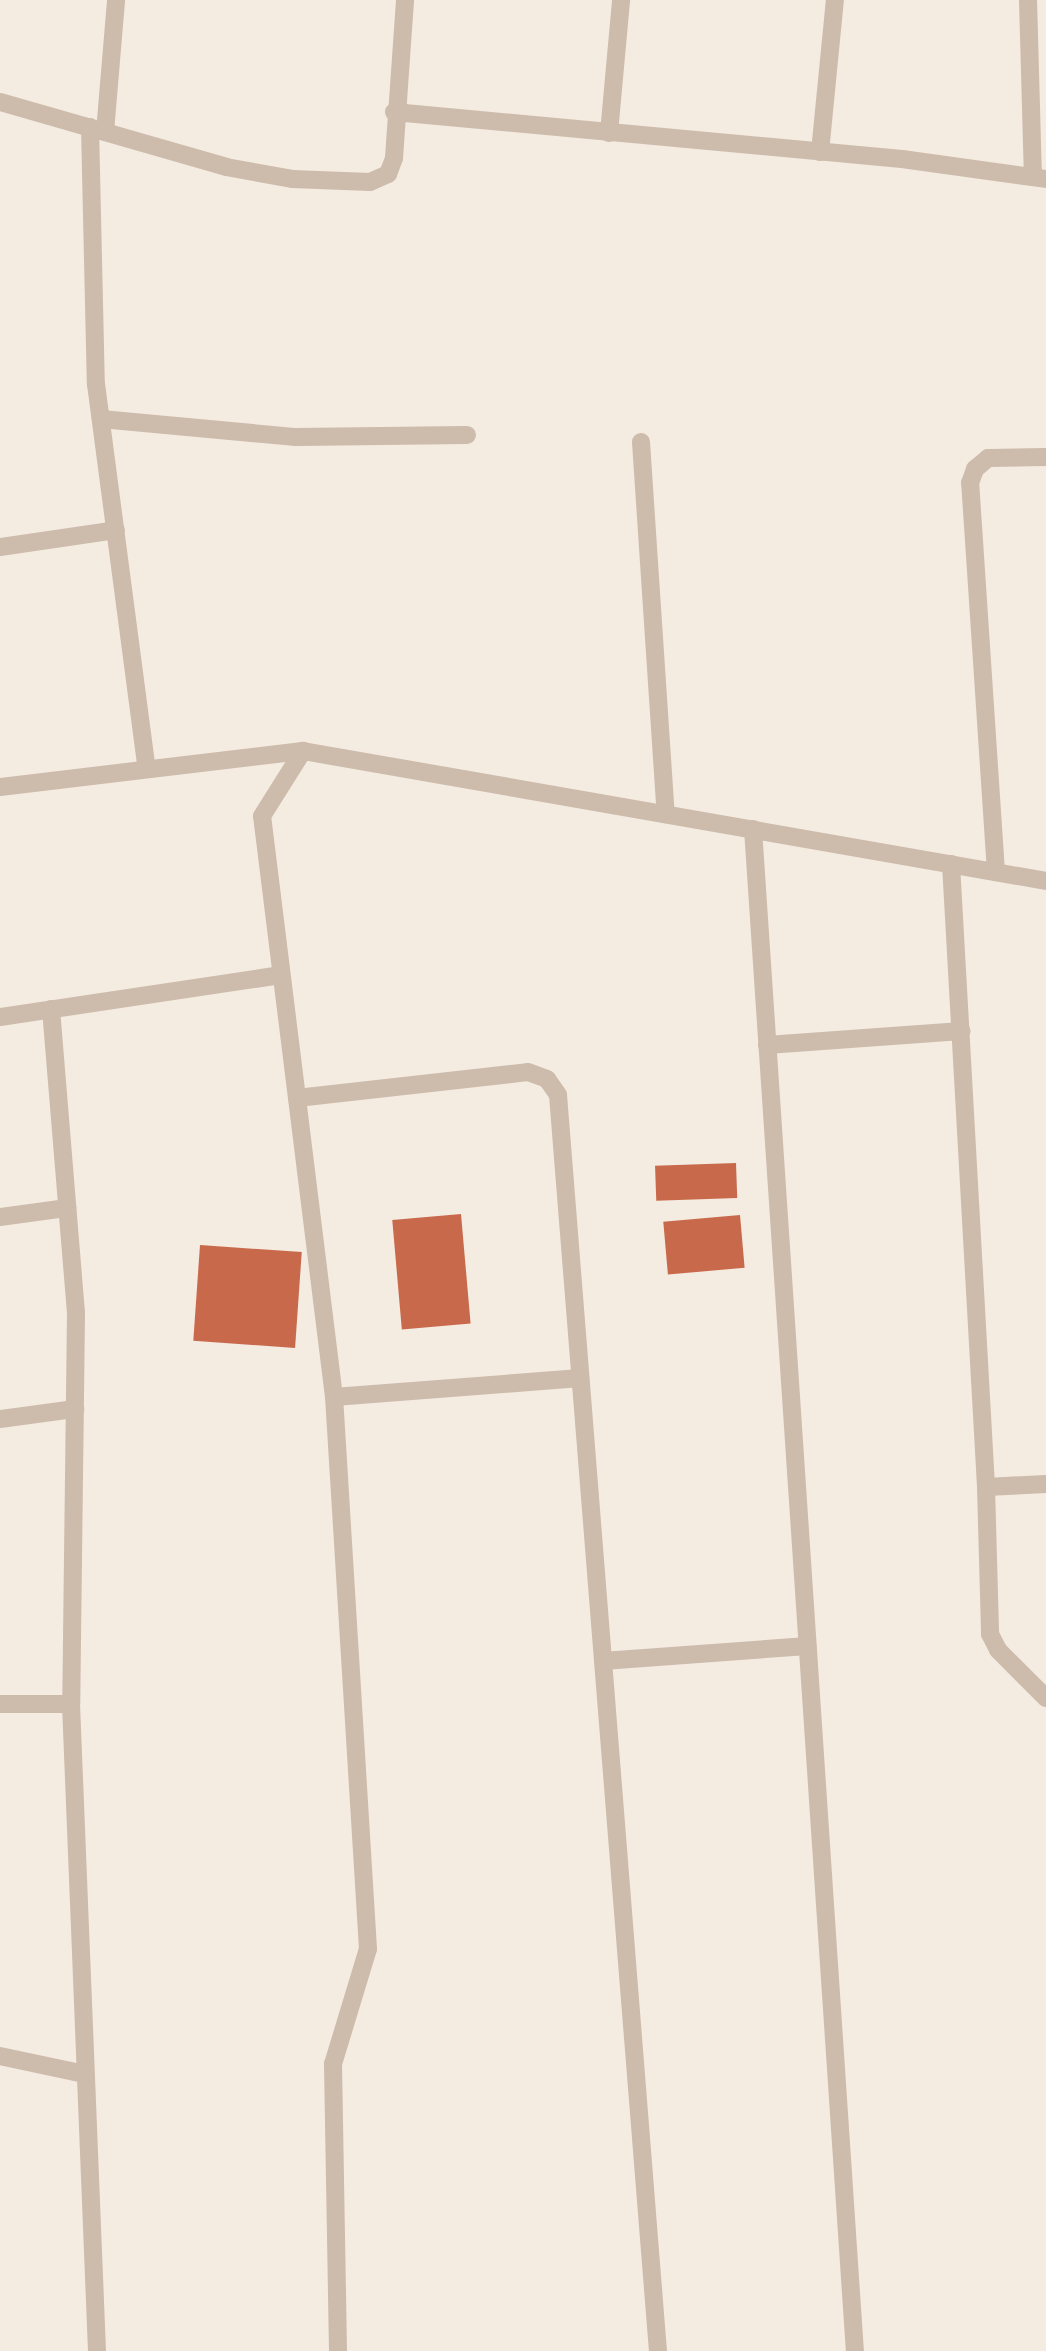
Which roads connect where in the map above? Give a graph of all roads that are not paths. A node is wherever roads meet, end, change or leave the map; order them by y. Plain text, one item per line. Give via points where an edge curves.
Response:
1 (116, 0) edge
2 (405, 0) edge
3 (621, 0) edge
4 (835, 0) edge
5 (1028, 0) edge
6 (0, 102) edge
7 (394, 112) junction
8 (97, 130) junction
9 (609, 133) junction
10 (820, 152) junction
11 (1039, 178) edge
12 (101, 419) junction
13 (467, 435) dead end
14 (641, 442) dead end
15 (1046, 457) edge
16 (116, 530) junction
17 (0, 547) edge
18 (303, 751) junction
19 (147, 769) junction
20 (0, 787) edge
21 (666, 814) junction
22 (753, 829) junction
23 (951, 864) junction
24 (996, 872) junction
25 (1046, 881) edge
26 (281, 975) junction
27 (51, 1009) junction
28 (0, 1017) edge
29 (961, 1031) junction
30 (767, 1045) junction
31 (296, 1098) junction
32 (67, 1208) junction
33 (0, 1217) edge
34 (580, 1378) junction
35 (334, 1397) junction
36 (75, 1409) junction
37 (0, 1419) edge
38 (1046, 1483) edge
39 (986, 1487) junction
40 (807, 1646) junction
41 (603, 1661) junction
42 (1046, 1698) edge
43 (0, 1704) edge
44 (71, 1704) junction
45 (0, 2056) edge
46 (85, 2074) junction
47 (97, 2351) edge
48 (338, 2351) edge
49 (658, 2351) edge
50 (855, 2351) edge

1 - 8 street
2 - 7 street
3 - 9 street
4 - 10 street
5 - 11 street
6 - 8 street
7 - 8 street via 394,158 388,174 370,182 292,178 237,169
7 - 9 street
8 - 12 street via 96,384
9 - 10 street
10 - 11 street
12 - 13 street via 296,437
12 - 16 street
14 - 21 street
15 - 24 street via 988,458 975,469 970,482
16 - 17 street
16 - 19 street
18 - 19 street
18 - 21 street
18 - 26 street via 262,816
19 - 20 street
21 - 22 street
22 - 23 street
22 - 30 street
23 - 24 street
23 - 29 street
24 - 25 street
26 - 27 street
26 - 31 street
27 - 28 street
27 - 32 street
29 - 30 street
29 - 39 street
30 - 40 street
31 - 34 street via 528,1072 547,1079 558,1095
31 - 35 street
32 - 33 street
32 - 36 street via 76,1313
34 - 35 street
34 - 41 street
35 - 48 street via 368,1949 332,2064
36 - 37 street
36 - 44 street
38 - 39 street
39 - 42 street via 990,1634 998,1650
40 - 41 street
40 - 50 street
41 - 49 street
43 - 44 street
44 - 46 street
45 - 46 street
46 - 47 street

